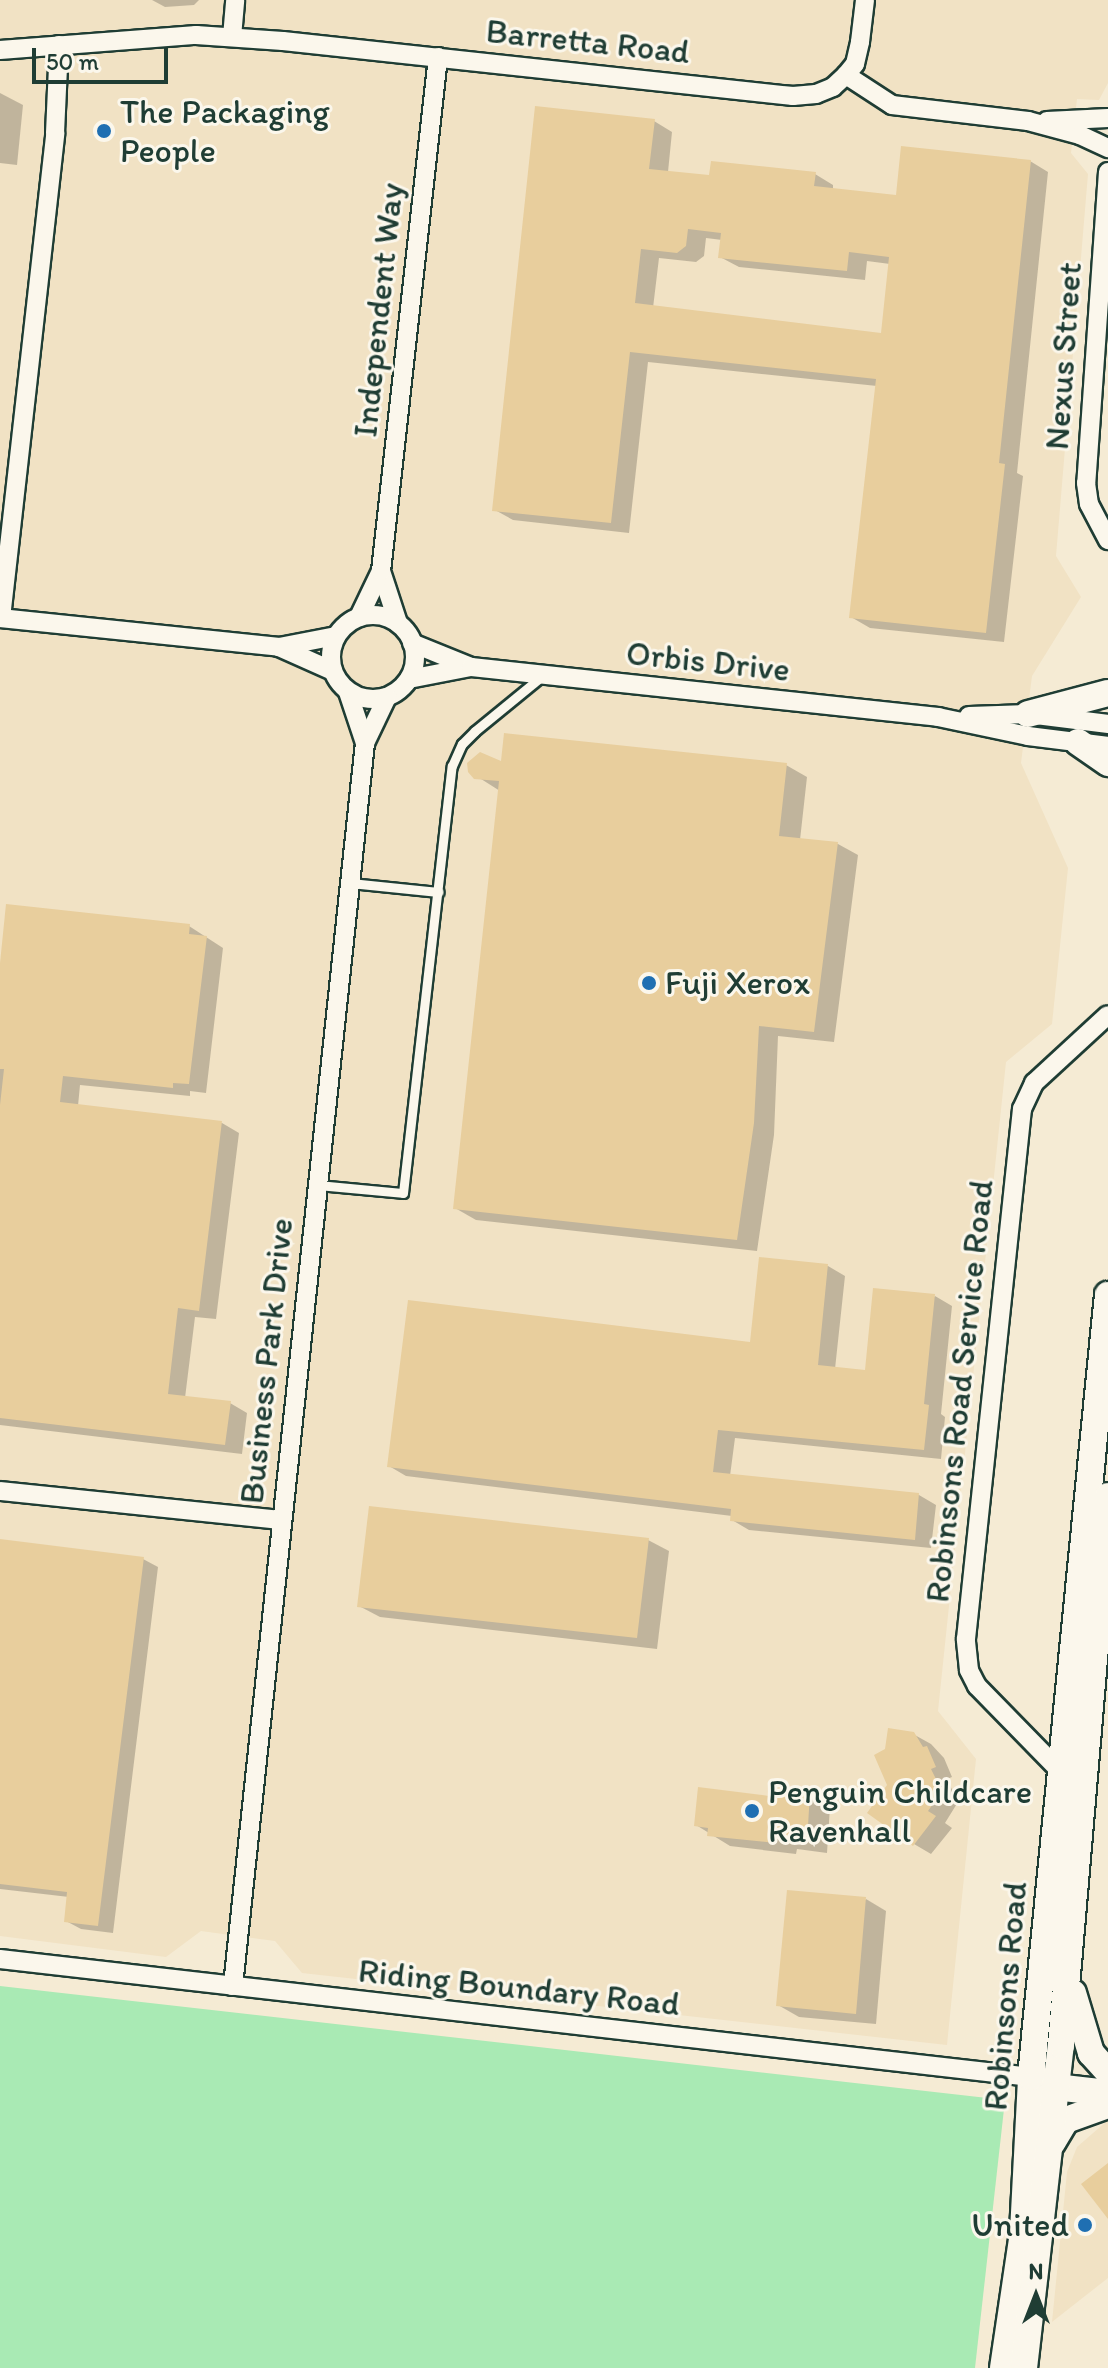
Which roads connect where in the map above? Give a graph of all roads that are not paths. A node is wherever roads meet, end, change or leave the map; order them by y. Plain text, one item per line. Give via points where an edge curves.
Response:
1 (235, 0) edge
2 (865, 0) edge
3 (232, 37) junction
4 (59, 45) junction
5 (0, 50) edge
6 (438, 57) junction
7 (846, 75) junction
8 (1108, 118) edge
9 (1028, 121) junction
10 (1108, 148) edge
11 (1108, 172) edge
12 (1108, 540) edge
13 (381, 571) junction
14 (359, 617) junction
15 (1, 618) edge
16 (398, 623) junction
17 (336, 636) junction
18 (412, 643) junction
19 (279, 647) junction
20 (471, 667) junction
21 (333, 671) junction
22 (543, 675) junction
23 (409, 679) junction
24 (348, 692) junction
25 (1108, 693) edge
26 (387, 697) junction
27 (1028, 714) junction
28 (938, 717) junction
29 (1108, 724) edge
30 (1078, 742) junction
31 (365, 743) junction
32 (1108, 746) edge
33 (1108, 763) edge
34 (349, 883) junction
35 (439, 892) junction
36 (1108, 1015) edge
37 (317, 1185) junction
38 (1108, 1295) edge
39 (0, 1491) edge
40 (1108, 1496) edge
41 (282, 1520) junction
42 (1098, 1549) edge
43 (1090, 1682) edge
44 (1062, 1773) junction
45 (0, 1959) edge
46 (1068, 1966) junction
47 (233, 1986) junction
48 (1108, 2074) edge
49 (1048, 2078) junction
50 (1108, 2093) edge
51 (1108, 2105) edge
52 (1052, 2143) junction
53 (1003, 2368) edge
54 (1024, 2368) edge

1 - 3 street
2 - 7 street via 855,64
3 - 4 street, Barretta Road
3 - 6 street, Barretta Road
4 - 5 street, Barretta Road
4 - 15 street via 55,133
6 - 7 street, Barretta Road via 793,96 816,94
6 - 13 street, Independent Way
7 - 9 street via 892,105
8 - 9 street
9 - 10 street
11 - 12 street, Nexus Street via 1086,483 1089,504
13 - 14 street, Independent Way
13 - 16 street, Independent Way
14 - 16 street via 386,617
14 - 17 street
15 - 19 street
16 - 18 street
17 - 19 street
17 - 21 street via 331,647
18 - 20 street, Orbis Drive
18 - 23 street via 414,668
19 - 21 street
20 - 22 street, Orbis Drive
20 - 23 street, Orbis Drive
21 - 24 street
22 - 28 street, Orbis Drive
22 - 35 lane via 462,744 452,766
23 - 26 street
24 - 26 street
24 - 31 street, Business Park Drive
25 - 27 main road
26 - 31 street, Business Park Drive
27 - 28 street, Orbis Drive
27 - 29 street, Orbis Drive
28 - 30 street, Orbis Drive
30 - 32 street, Orbis Drive
30 - 33 main road
31 - 34 street, Business Park Drive
34 - 35 lane
34 - 37 street, Business Park Drive
35 - 37 lane via 403,1193
36 - 44 street, Robinsons Road Service Road via 1034,1083 1022,1109 966,1639 969,1670 977,1686
37 - 41 street, Business Park Drive
38 - 42 main road, Robinsons Road
39 - 41 street
40 - 42 main road, Robinsons Road
41 - 47 street, Business Park Drive
42 - 43 main road, Robinsons Road
43 - 44 main road, Robinsons Road
43 - 46 main road, Robinsons Road
44 - 49 main road, Robinsons Road
45 - 47 street, Riding Boundary Road
46 - 48 main road via 1091,2053
46 - 49 main road, Robinsons Road
47 - 49 street, Riding Boundary Road
48 - 49 main road
49 - 50 main road
49 - 52 main road, Robinsons Road
49 - 53 main road, Robinsons Road
51 - 52 main road via 1066,2120
52 - 54 main road, Robinsons Road

